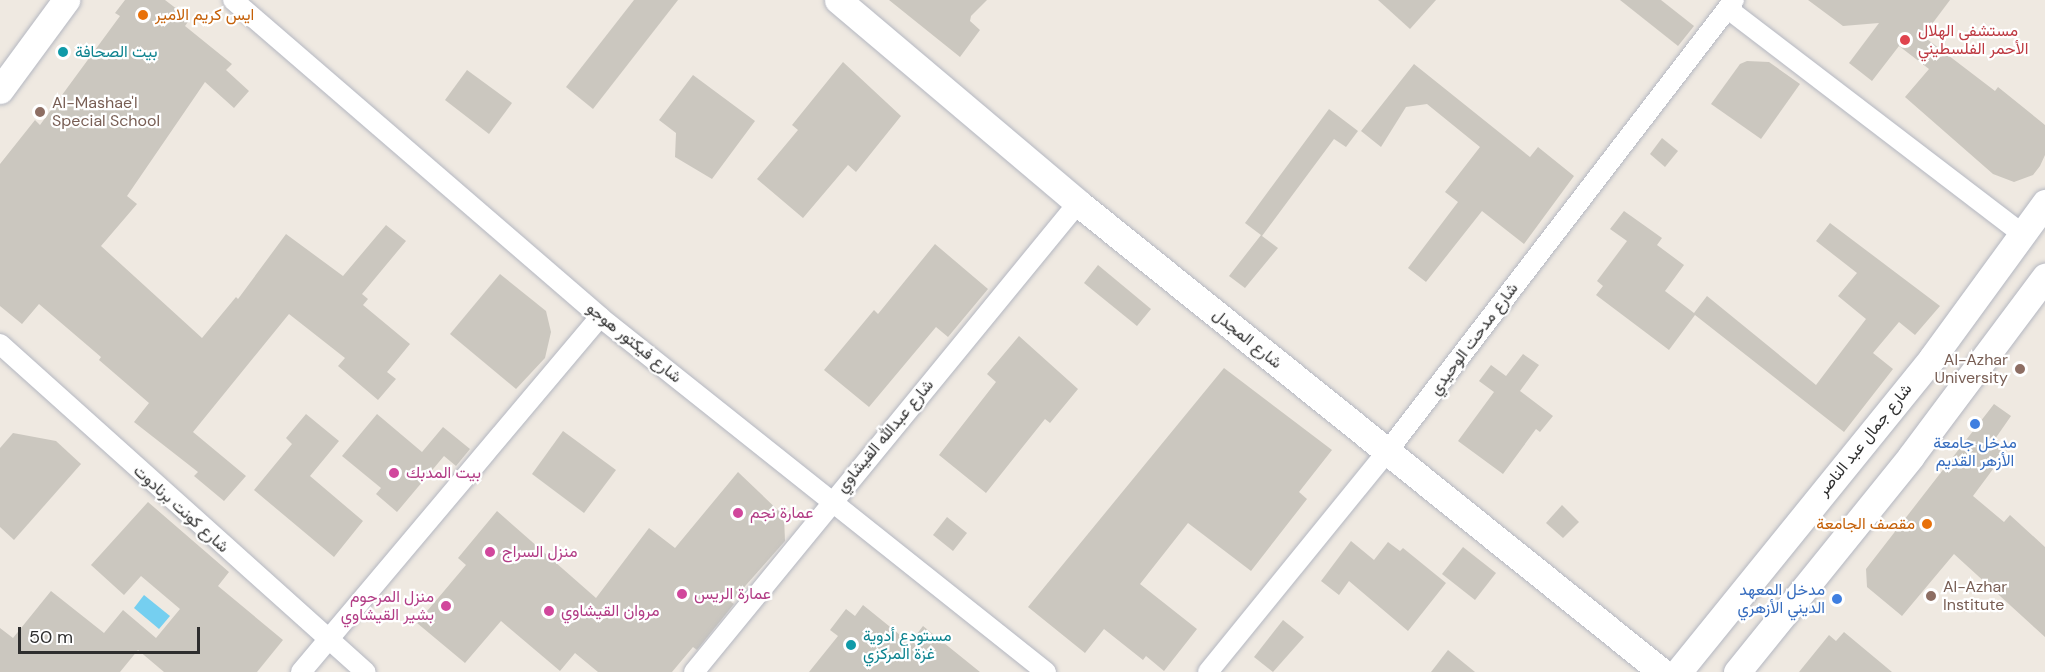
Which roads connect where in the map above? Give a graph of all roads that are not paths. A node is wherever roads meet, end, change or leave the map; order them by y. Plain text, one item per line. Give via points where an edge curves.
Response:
1 (66, 0) edge
2 (233, 0) edge
3 (838, 0) edge
4 (1731, 4) edge
5 (0, 90) edge
6 (1078, 203) junction
7 (2045, 203) edge
8 (2022, 234) junction
9 (2045, 277) edge
10 (600, 317) junction
11 (0, 344) edge
12 (1387, 452) junction
13 (832, 501) junction
14 (325, 640) junction
15 (301, 672) edge
16 (365, 672) edge
17 (694, 672) edge
18 (1046, 672) edge
19 (1208, 672) edge
20 (1662, 672) edge
21 (1678, 672) edge
22 (1737, 672) edge

1 - 5 main road
2 - 10 street, شارع فيكتور هوجو
3 - 6 main road, شارع المجدل
4 - 8 street
4 - 12 street, شارع مدحت الوحيدي
6 - 12 main road, شارع المجدل
6 - 13 street, شارع عبدالله القيشاوي
7 - 8 main road, شارع جمال عبد الناصر
8 - 21 main road, شارع جمال عبد الناصر via 1932,358
9 - 22 main road via 1911,456
10 - 13 street, شارع فيكتور هوجو
10 - 14 street
11 - 14 street, شارع كونت برنادوت
12 - 19 street, شارع مدحت الوحيدي
12 - 20 main road, شارع المجدل
13 - 17 street, شارع عبدالله القيشاوي
13 - 18 street, شارع فيكتور هوجو
14 - 15 street
14 - 16 street, شارع كونت برنادوت

